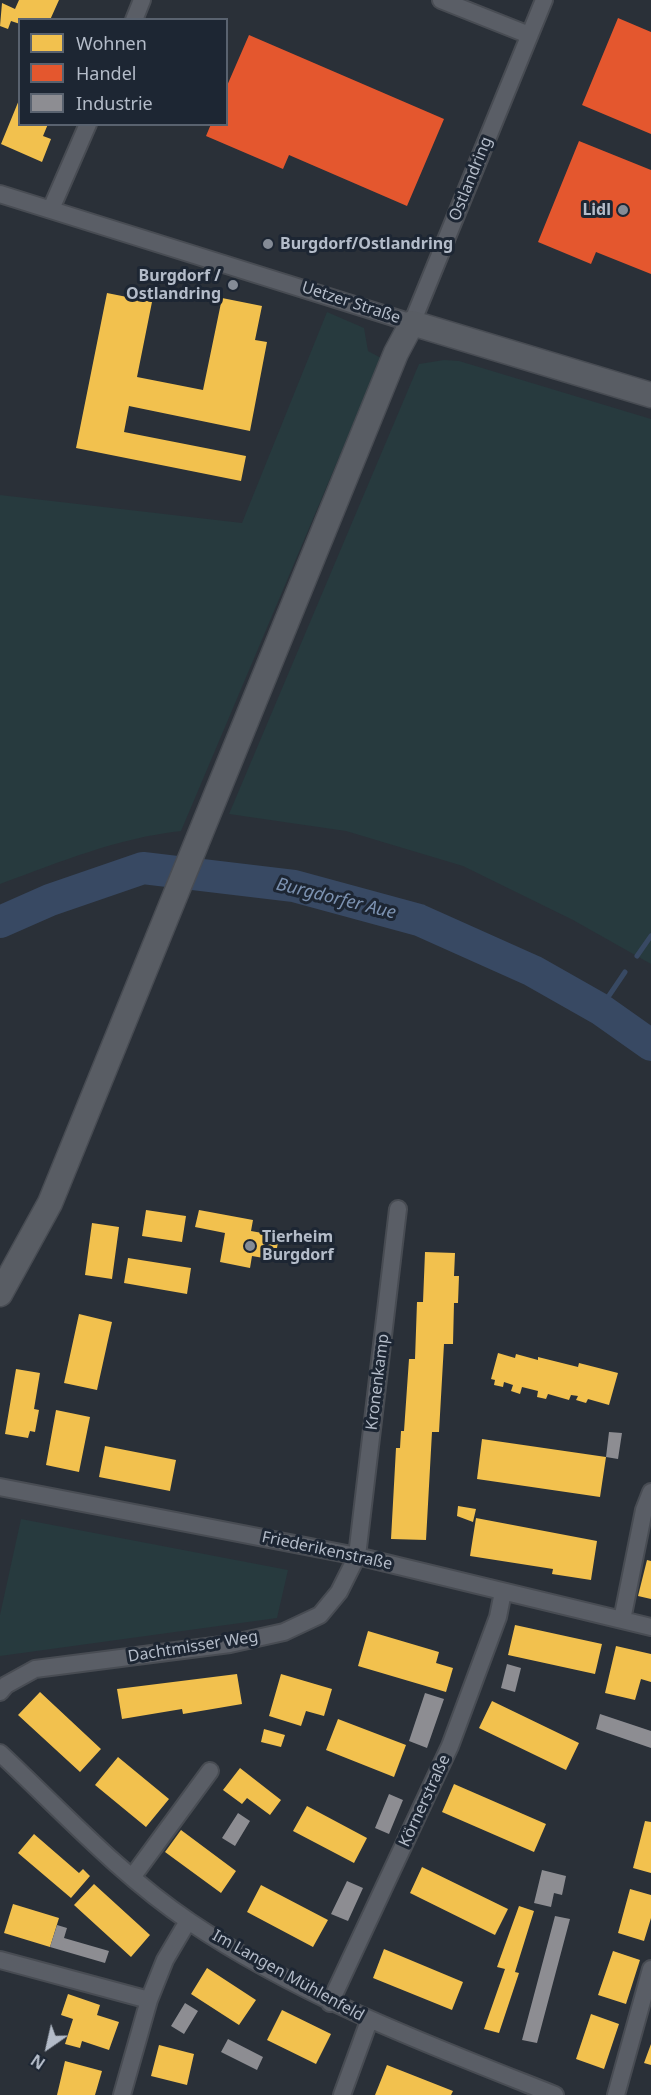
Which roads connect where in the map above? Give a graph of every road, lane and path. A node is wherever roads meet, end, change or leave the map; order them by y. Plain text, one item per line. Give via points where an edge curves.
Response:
1 (142, 0) edge
2 (441, 0) edge
3 (544, 0) edge
4 (135, 18) edge
5 (529, 35) junction
6 (87, 126) edge
7 (0, 194) edge
8 (51, 209) junction
9 (412, 323) junction
10 (651, 395) edge
11 (398, 1209) dead end
12 (0, 1294) edge
13 (0, 1487) edge
14 (651, 1492) edge
15 (357, 1556) junction
16 (503, 1592) junction
17 (622, 1620) junction
18 (651, 1627) edge
19 (0, 1692) edge
20 (0, 1753) edge
21 (210, 1771) dead end
22 (133, 1876) junction
23 (188, 1921) junction
24 (0, 1960) edge
25 (651, 1969) edge
26 (149, 2000) junction
27 (330, 2003) junction
28 (369, 2021) junction
29 (122, 2095) edge
30 (342, 2095) edge
31 (555, 2095) edge
32 (616, 2095) edge

1 - 4 street
2 - 5 street
3 - 5 street, Ostlandring
5 - 9 street, Ostlandring
6 - 8 street
7 - 8 street, Uetzer Straße
8 - 9 street, Uetzer Straße
9 - 10 street, Uetzer Straße
9 - 12 street via 396,353 50,1203
11 - 15 street, Kronenkamp
13 - 15 street, Friederikenstraße
14 - 17 street
15 - 16 street, Friederikenstraße
15 - 19 street, Dachtmisser Weg via 339,1592 320,1615 284,1632 230,1644 35,1669
16 - 17 street, Friederikenstraße
16 - 27 street, Körnerstraße via 498,1617 450,1746
17 - 18 street, Friederikenstraße
20 - 22 street, Im Langen Mühlenfeld
21 - 22 street
22 - 23 street, Im Langen Mühlenfeld
23 - 26 street via 165,1960
23 - 27 street, Im Langen Mühlenfeld
24 - 26 street
25 - 32 street
26 - 29 street
27 - 28 street, Im Langen Mühlenfeld
28 - 30 street
28 - 31 street, Im Langen Mühlenfeld

